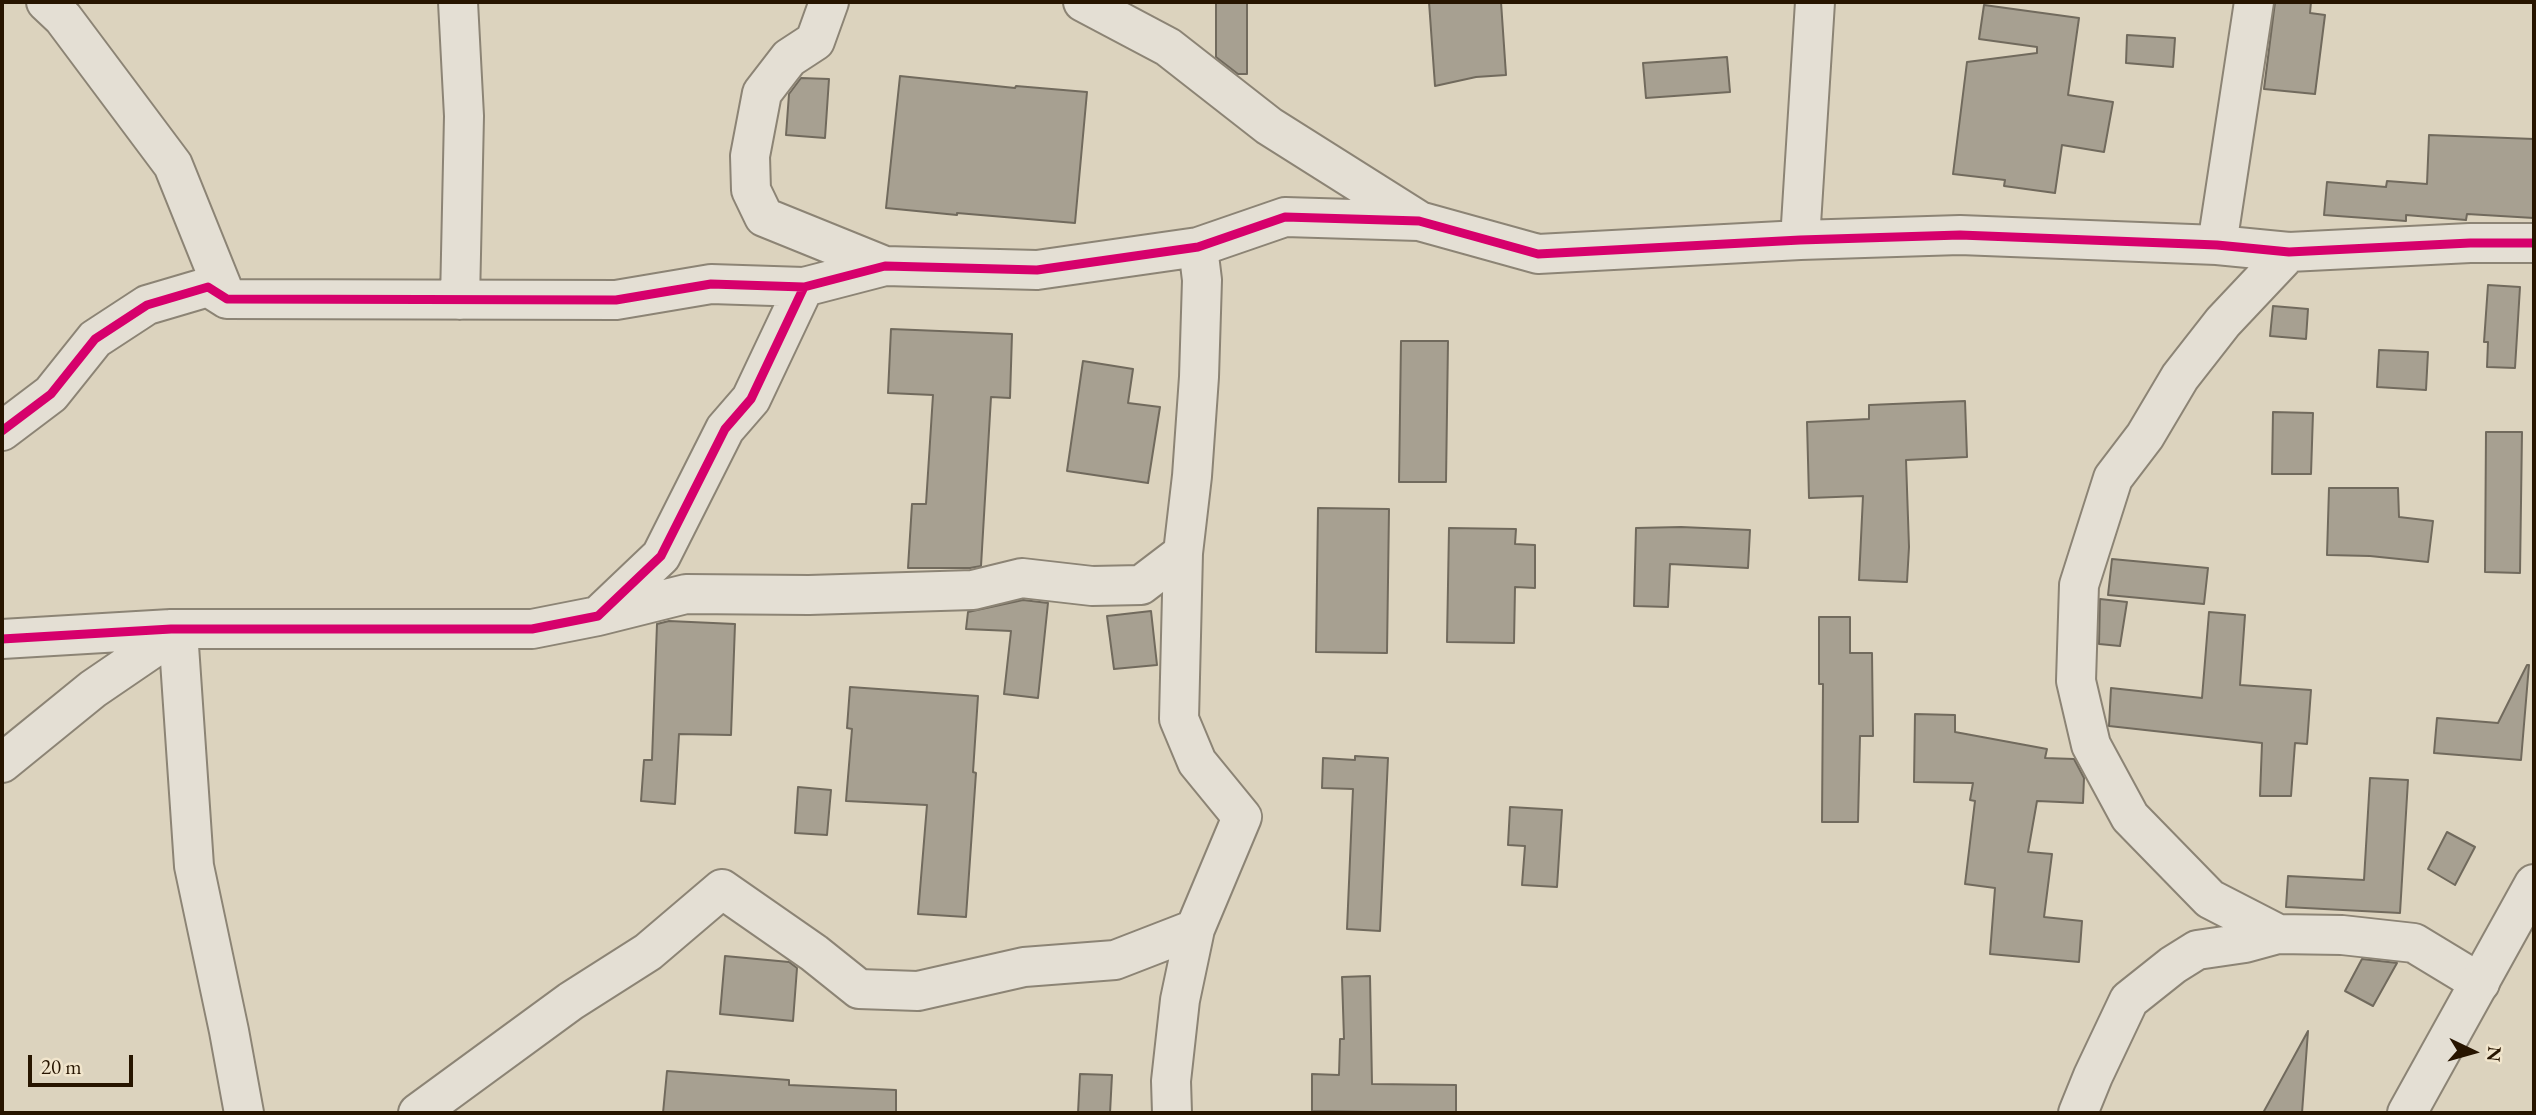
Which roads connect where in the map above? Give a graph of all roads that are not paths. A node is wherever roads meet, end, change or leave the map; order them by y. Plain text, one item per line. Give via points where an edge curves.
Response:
1 (46, 2) edge
2 (458, 2) edge
3 (829, 2) edge
4 (1083, 2) edge
5 (1815, 2) edge
6 (2254, 2) edge
7 (1419, 221) junction
8 (1800, 240) junction
9 (2534, 243) edge
10 (2217, 245) junction
11 (1198, 247) junction
12 (2289, 252) junction
13 (885, 266) junction
14 (804, 287) junction
15 (227, 299) junction
16 (460, 300) junction
17 (2, 431) edge
18 (1182, 553) junction
19 (598, 616) junction
20 (174, 630) junction
21 (2, 639) edge
22 (2, 763) edge
23 (2534, 884) edge
24 (1195, 929) junction
25 (2278, 934) junction
26 (2480, 983) junction
27 (244, 1113) edge
28 (418, 1113) edge
29 (1172, 1113) edge
30 (2078, 1113) edge
31 (2407, 1113) edge

1 - 15 street via 63,18 173,165
2 - 16 street via 464,116
3 - 13 street via 815,41 789,58 762,93 750,156 751,190 764,217
4 - 7 street via 1168,47 1269,127
5 - 8 street
6 - 10 street
7 - 8 street via 1538,254
7 - 11 street via 1285,217
8 - 10 street via 1960,235
9 - 12 street
10 - 12 street
11 - 13 street via 1037,270
11 - 18 street via 1202,280 1199,377
12 - 25 street via 2223,322 2180,377 2113,478 2079,585 2076,681 2091,745 2130,817 2210,899
13 - 14 street
14 - 16 street via 711,284 615,300
14 - 19 street via 751,399 725,429 661,556
15 - 16 street
15 - 17 street via 208,287 147,304 94,339 51,394
18 - 19 street via 1141,585 1092,586 1022,578 973,590 686,594
18 - 24 street via 1179,719 1197,762 1242,817
19 - 20 street via 532,629
20 - 21 street
20 - 22 street
20 - 27 street via 194,866
23 - 26 street
24 - 28 street via 1115,960 1024,967 918,991 859,989 722,889 648,951
24 - 29 street via 1180,1000
25 - 26 street via 2414,943
25 - 30 street via 2197,950 2129,1000
26 - 31 street

